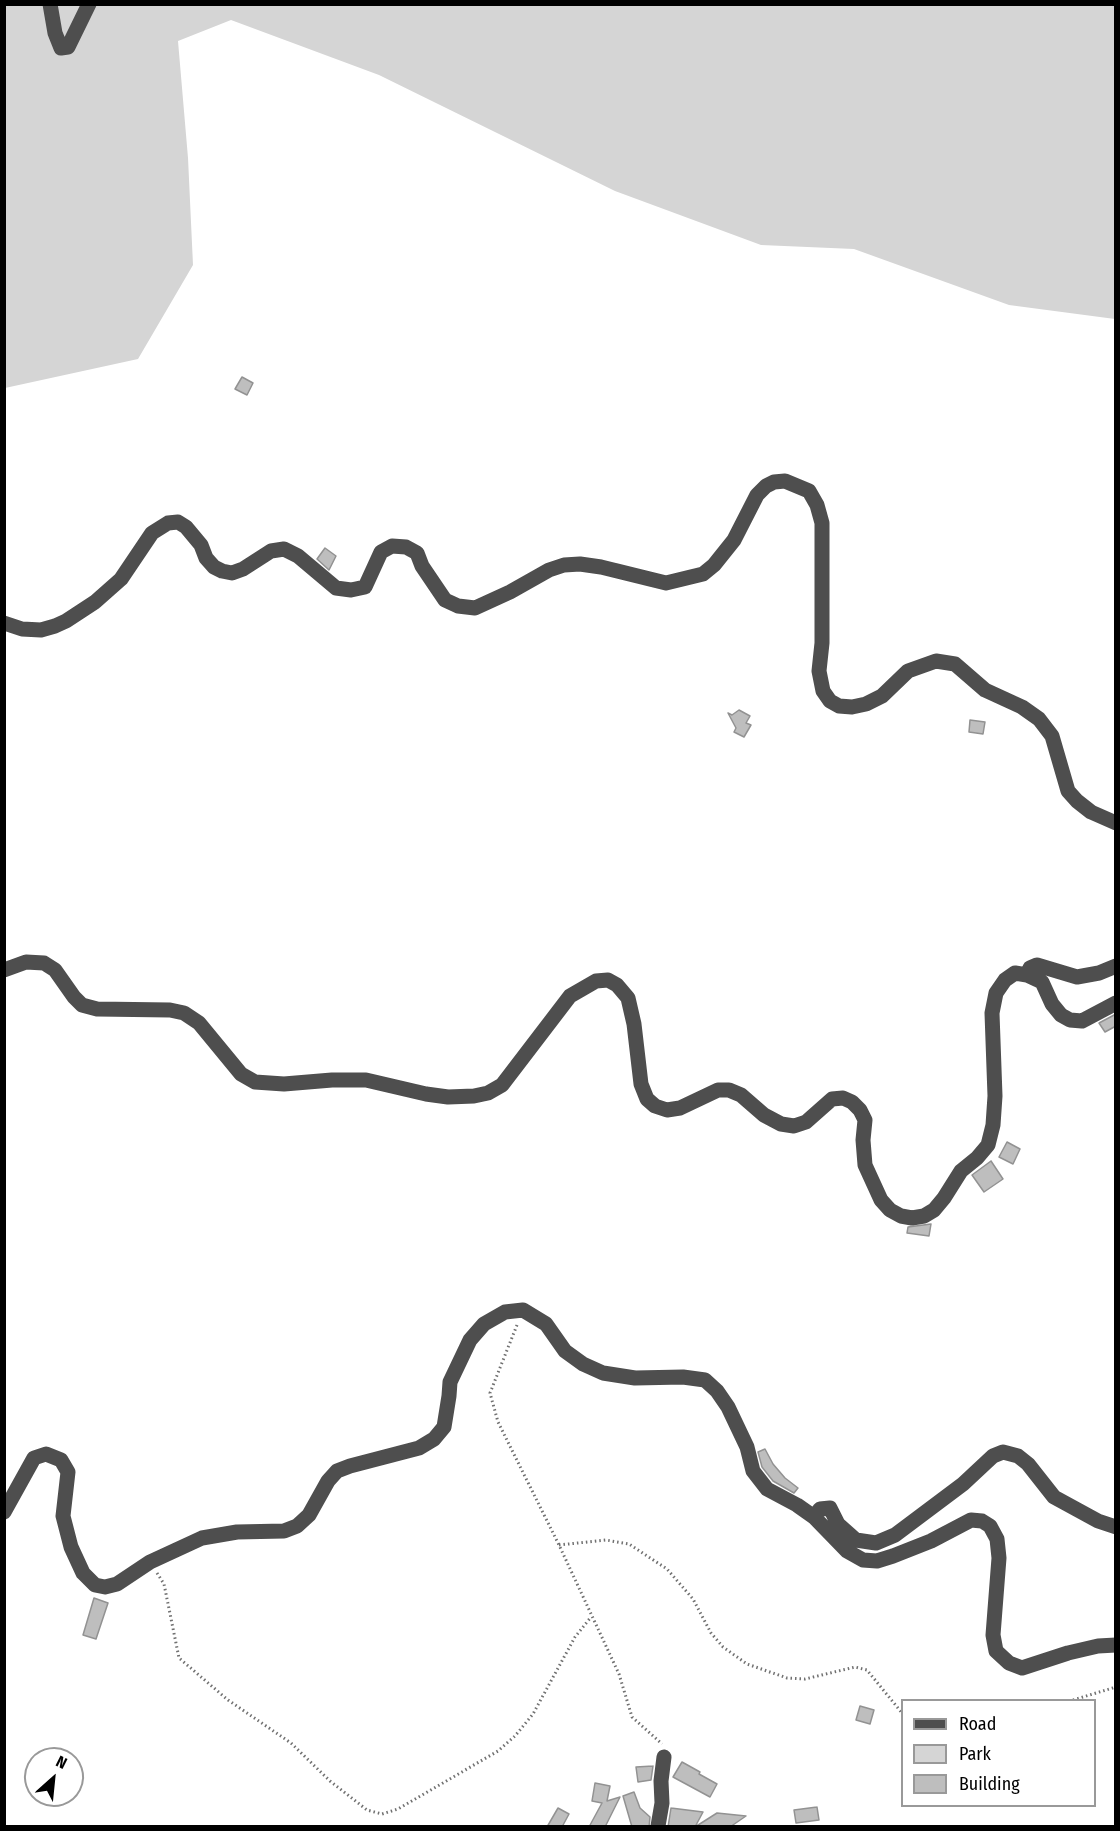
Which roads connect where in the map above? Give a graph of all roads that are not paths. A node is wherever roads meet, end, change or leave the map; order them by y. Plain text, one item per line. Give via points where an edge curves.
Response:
1 (50, 4) edge
2 (89, 4) edge
3 (4, 623) edge
4 (1116, 823) edge
5 (1116, 966) edge
6 (4, 970) edge
7 (1027, 975) junction
8 (1116, 1003) edge
9 (4, 1512) edge
10 (814, 1517) junction
11 (1116, 1527) edge
12 (1116, 1645) edge
13 (664, 1757) road end
14 (658, 1827) edge

1 - 2 street via 61,48 68,47
3 - 4 street via 41,630 66,621 121,579 152,533 178,522 201,545 214,567 222,571 232,573 271,551 284,549 336,588 351,590 365,587 381,552 392,546 406,547 417,553 445,600 458,606 475,608 564,565 601,567 666,583 703,574 714,565 734,540 757,495 766,486 784,480 809,491 822,523 819,671 823,691 830,701 839,706 866,704 882,696 908,671 936,661 955,664 984,690 1039,719 1052,735 1068,791 1091,812
5 - 7 street via 1077,977 1037,965
6 - 7 street via 26,962 44,963 55,970 82,1005 97,1009 184,1013 199,1023 241,1074 255,1082 366,1080 448,1097 488,1093 502,1085 570,996 596,981 608,980 628,998 641,1084 655,1106 667,1110 680,1108 729,1090 781,1125 794,1126 806,1122 832,1099 843,1098 860,1110 864,1120 865,1165 881,1200 890,1210 912,1218 934,1210 961,1171 988,1145 995,1096 992,1013 996,993 1015,973
7 - 8 street via 1042,982 1052,1004 1070,1020 1082,1021
9 - 10 street via 34,1458 46,1454 61,1460 68,1472 63,1516 71,1547 83,1573 95,1585 105,1587 202,1538 237,1532 284,1531 297,1526 309,1515 337,1471 419,1448 435,1439 444,1427 450,1382 470,1340 484,1324 505,1312 523,1310 546,1324 565,1351 603,1372 635,1378 705,1380 728,1407 747,1447 753,1471 767,1489
10 - 11 street via 820,1509 830,1508 838,1524 856,1539 876,1543 895,1535 1003,1452 1028,1464 1054,1497
10 - 12 street via 847,1551 863,1560 876,1561 931,1541 971,1520 982,1521 997,1539 993,1635 996,1651 1022,1668 1068,1653
13 - 14 street

